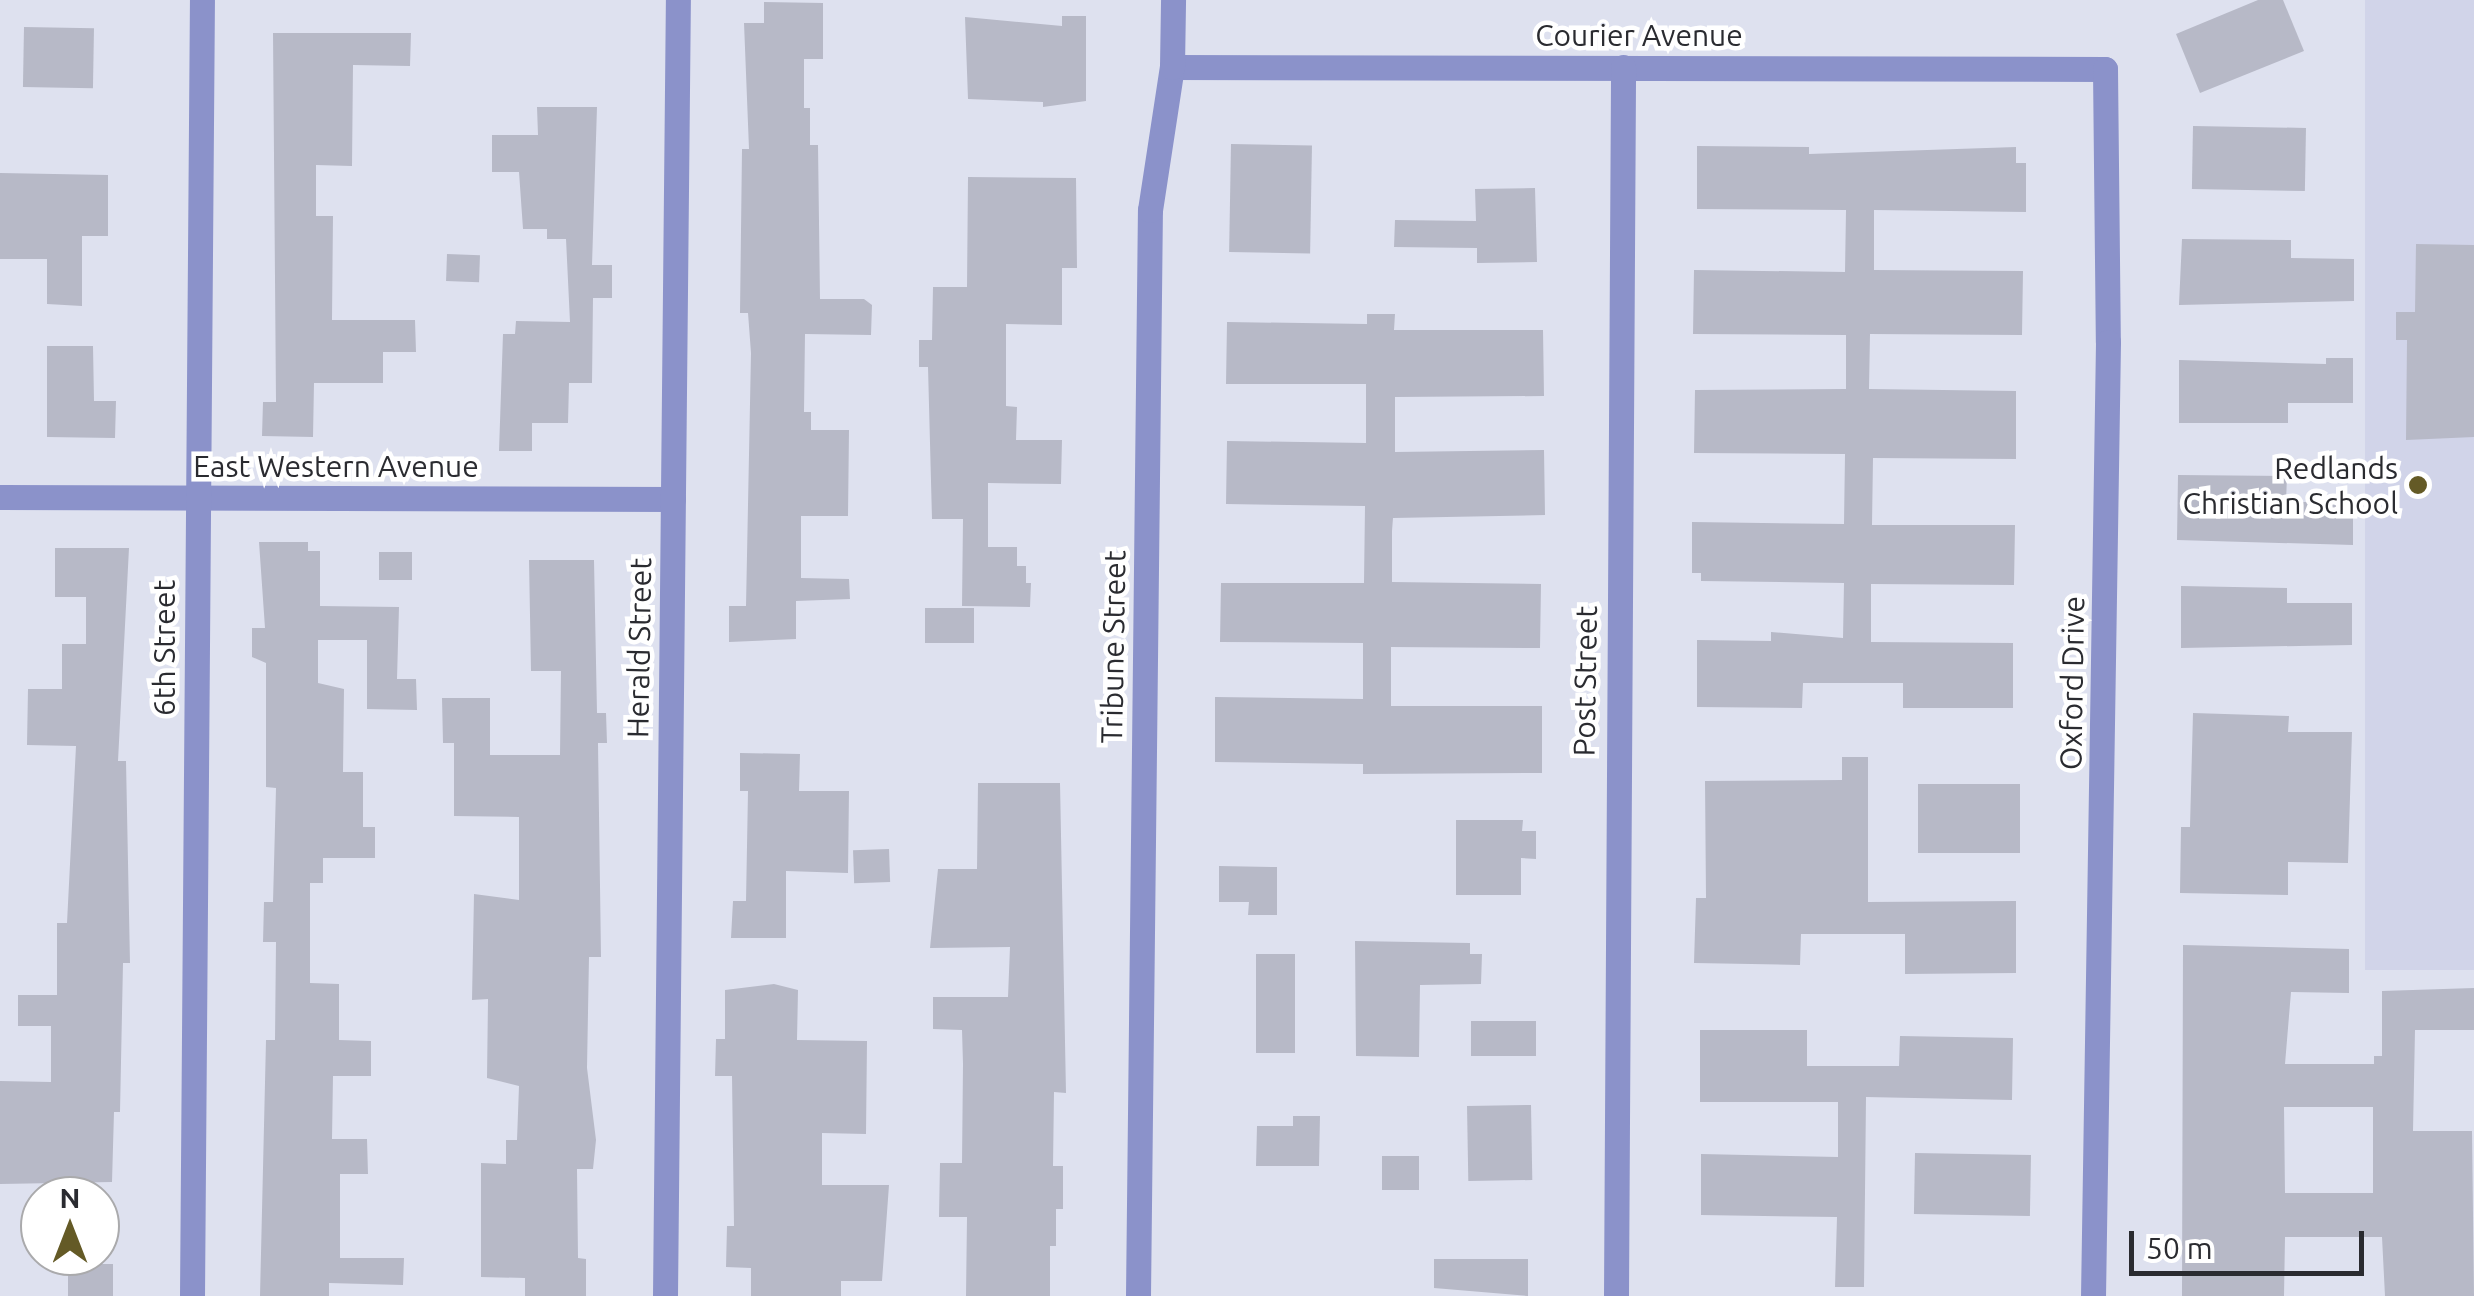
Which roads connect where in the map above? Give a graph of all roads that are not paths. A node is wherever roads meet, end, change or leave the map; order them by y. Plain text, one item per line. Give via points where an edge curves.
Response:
1 (202, 0) edge
2 (678, 0) edge
3 (1174, 0) edge
4 (1172, 67) junction
5 (1623, 67) junction
6 (2104, 69) joint
7 (0, 497) edge
8 (198, 499) junction
9 (673, 499) junction
10 (192, 1296) edge
11 (665, 1296) edge
12 (1138, 1296) edge
13 (1616, 1296) edge
14 (2094, 1296) edge

1 - 8 street, 6th Street
2 - 9 street, Herald Street
3 - 4 street, Tribune Street
4 - 5 street, Courier Avenue
4 - 12 street, Tribune Street via 1150,210
5 - 6 street, Courier Avenue
5 - 13 street, Post Street
6 - 14 street, Oxford Drive via 2107,462
7 - 8 street, East Western Avenue
8 - 9 street, East Western Avenue
8 - 10 street, 6th Street
9 - 11 street, Herald Street

